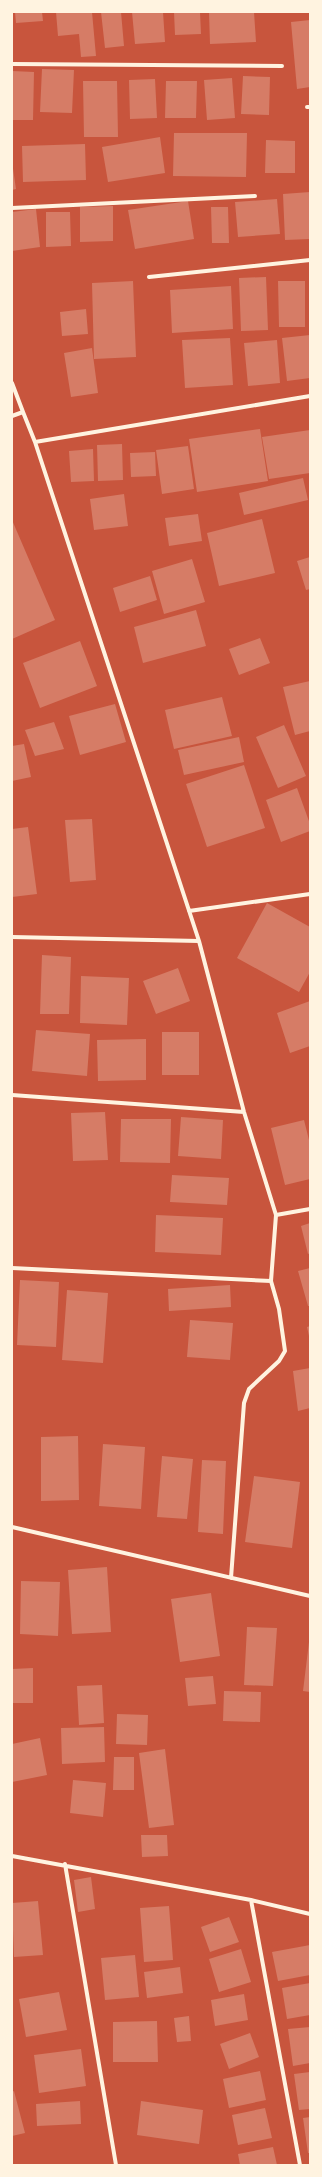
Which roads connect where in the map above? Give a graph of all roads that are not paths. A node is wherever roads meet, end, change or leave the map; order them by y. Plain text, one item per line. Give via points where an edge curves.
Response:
1 (12, 64) edge
2 (282, 66) dead end
3 (255, 196) dead end
4 (12, 208) edge
5 (310, 260) edge
6 (149, 277) dead end
7 (12, 383) edge
8 (310, 396) edge
9 (22, 412) junction
10 (12, 416) edge
11 (35, 442) junction
12 (310, 894) edge
13 (189, 911) junction
14 (12, 937) edge
15 (199, 941) junction
16 (12, 1095) edge
17 (244, 1112) junction
18 (310, 1209) edge
19 (276, 1215) junction
20 (12, 1268) edge
21 (271, 1280) junction
22 (12, 1527) edge
23 (231, 1578) junction
24 (310, 1596) edge
25 (12, 1856) edge
26 (65, 1864) junction
27 (251, 1900) junction
28 (310, 1914) edge
29 (116, 2165) edge
30 (300, 2165) edge

1 - 2 street
3 - 4 street
5 - 6 street
7 - 9 street
8 - 11 street
9 - 10 street
9 - 11 street
11 - 13 street
12 - 13 street
13 - 15 street
14 - 15 street
15 - 17 street
16 - 17 street
17 - 19 street
18 - 19 street
19 - 21 street
20 - 21 street
21 - 23 street via 279,1309 285,1351 279,1361 249,1389 244,1403
22 - 23 street
23 - 24 street
25 - 26 street
26 - 27 street
26 - 29 street
27 - 28 street
27 - 30 street

